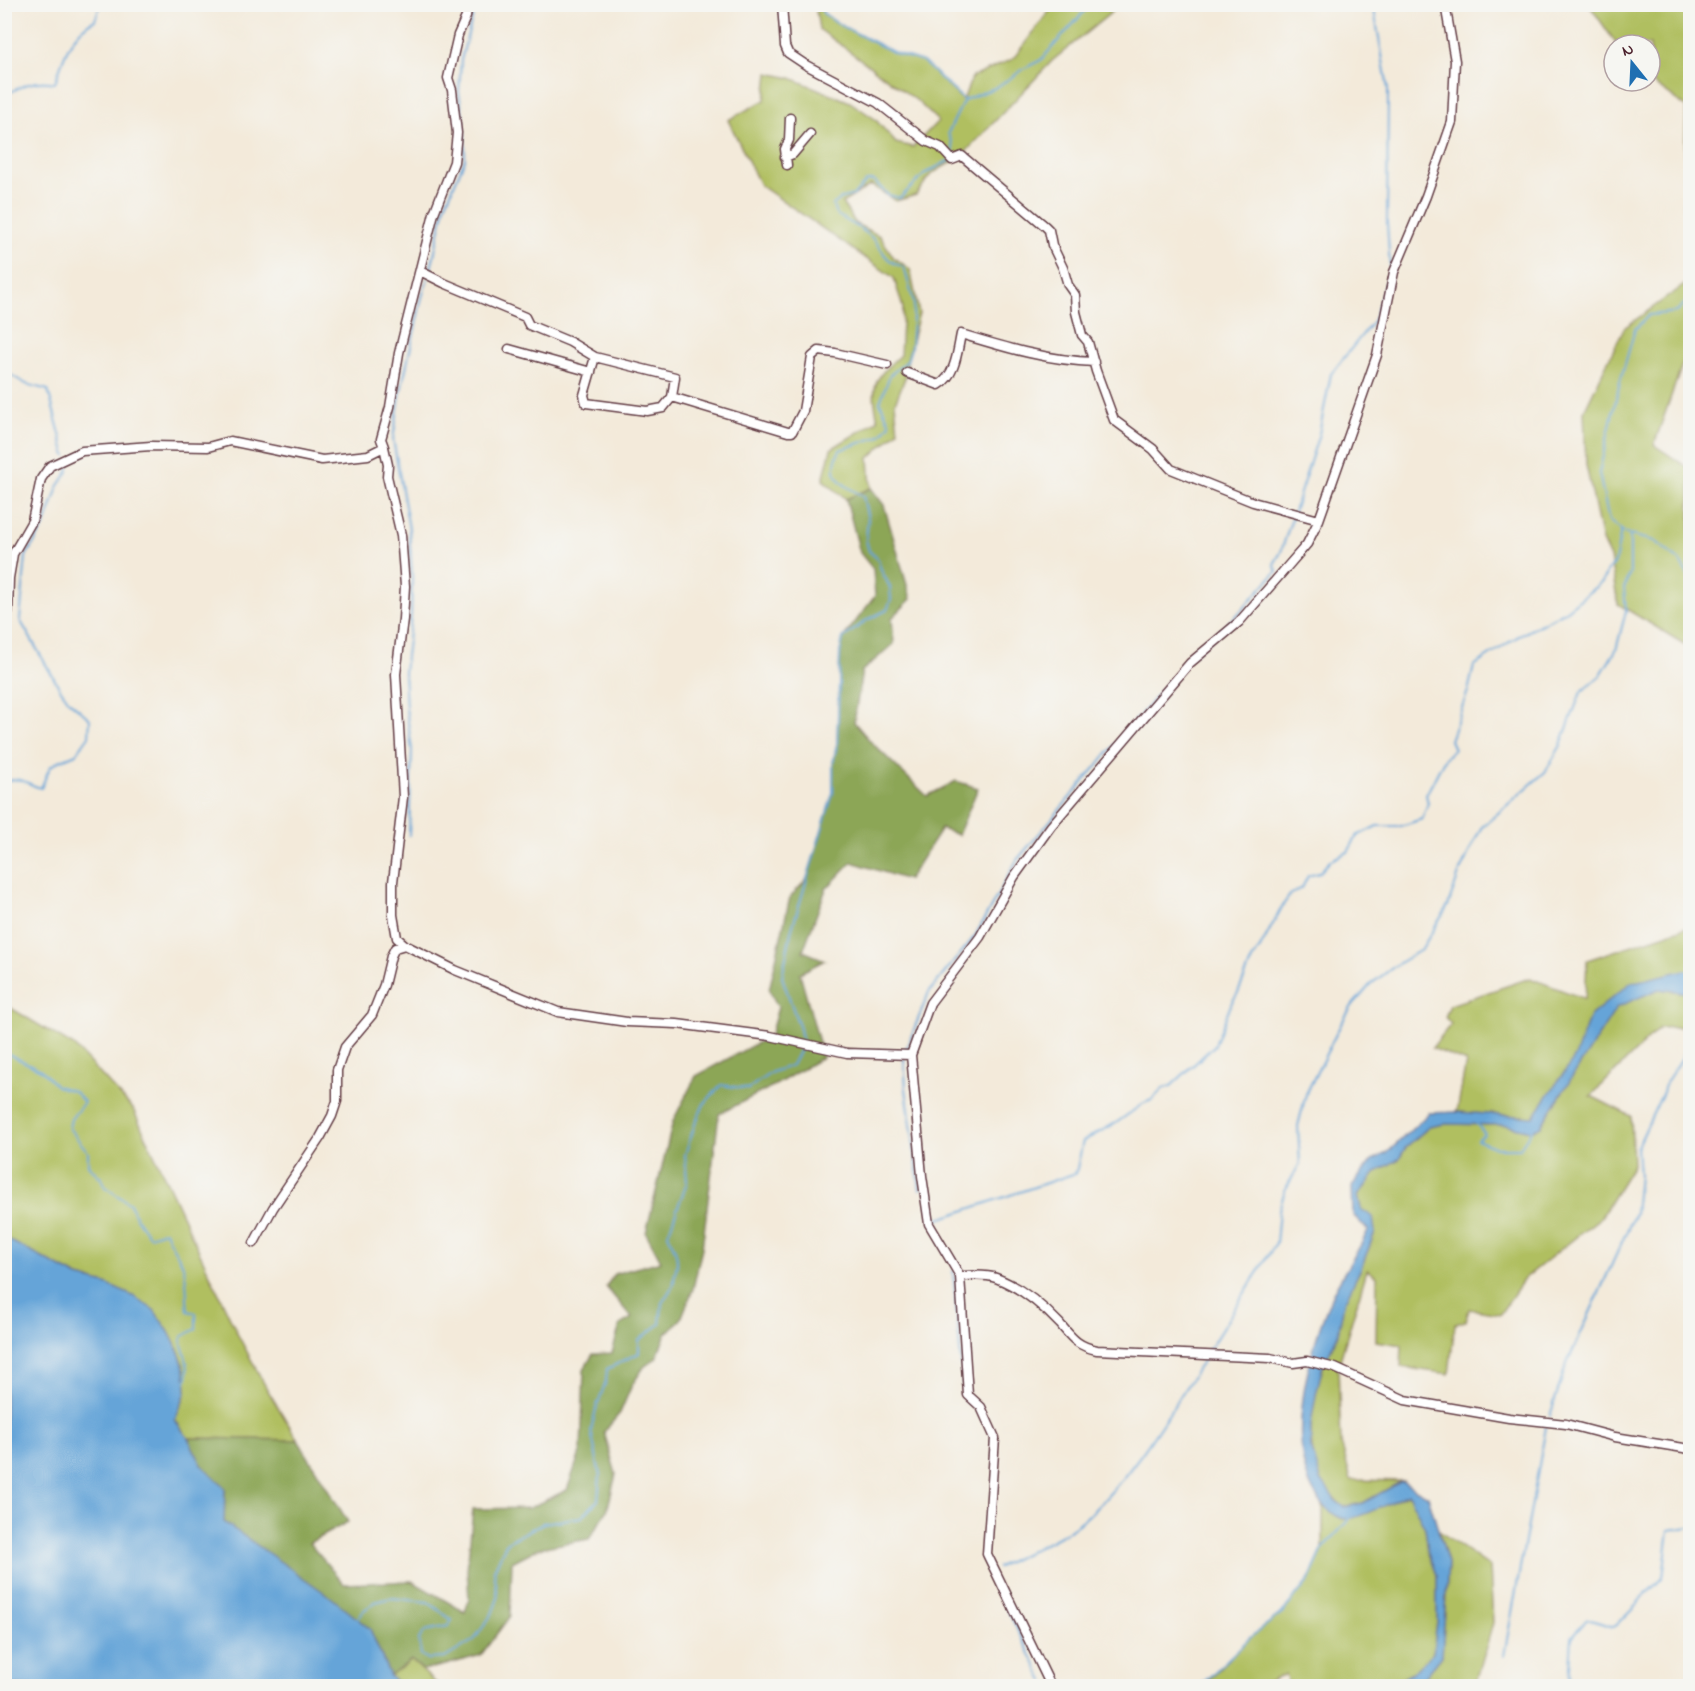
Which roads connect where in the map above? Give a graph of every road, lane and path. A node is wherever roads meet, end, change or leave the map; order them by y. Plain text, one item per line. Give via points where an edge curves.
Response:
1 (468, 4) edge
2 (782, 4) edge
3 (1445, 4) edge
4 (790, 118) dead end
5 (810, 134) dead end
6 (420, 271) junction
7 (509, 349) dead end
8 (595, 357) junction
9 (1094, 362) junction
10 (887, 365) dead end
11 (591, 372) junction
12 (908, 373) dead end
13 (672, 397) junction
14 (384, 447) junction
15 (1319, 520) junction
16 (4, 611) edge
17 (405, 945) junction
18 (911, 1055) junction
19 (254, 1243) dead end
20 (960, 1276) junction
21 (1690, 1449) edge
22 (1051, 1686) edge

1 - 6 street via 448,78 457,133 454,162 434,213
2 - 9 street via 788,53 878,103 952,160 962,156 1049,230 1075,295 1082,335
3 - 15 street via 1455,61 1452,122 1394,272 1377,355
4 - 5 street via 786,161
6 - 8 street via 525,317 529,325
6 - 14 street via 381,439
7 - 11 street
8 - 11 street
8 - 13 street via 675,377
9 - 12 street via 1027,353 961,333 947,379 939,385
9 - 15 street via 1114,420 1153,449 1171,469 1253,502
10 - 13 street via 819,351 812,357 803,411 792,432
11 - 13 street via 584,395 586,403 647,411 663,408
14 - 16 street via 368,455 322,460 230,441 208,447 82,451 50,466 41,479 32,521 13,554 8,612
14 - 17 street via 404,559 404,619 396,674 403,797 393,915 397,938
15 - 18 street via 1307,544 1239,622 1190,663 1051,826 1014,877 980,937 930,1003
17 - 18 street via 558,1012 770,1036 848,1053
17 - 19 street via 395,948 372,1015 345,1047 337,1070 337,1101 328,1123
18 - 20 street via 929,1224
20 - 21 street via 996,1278 1019,1290 1086,1348 1307,1361 1328,1366 1405,1400 1566,1424 1615,1437
20 - 22 street via 968,1395 981,1407 995,1438 987,1554

